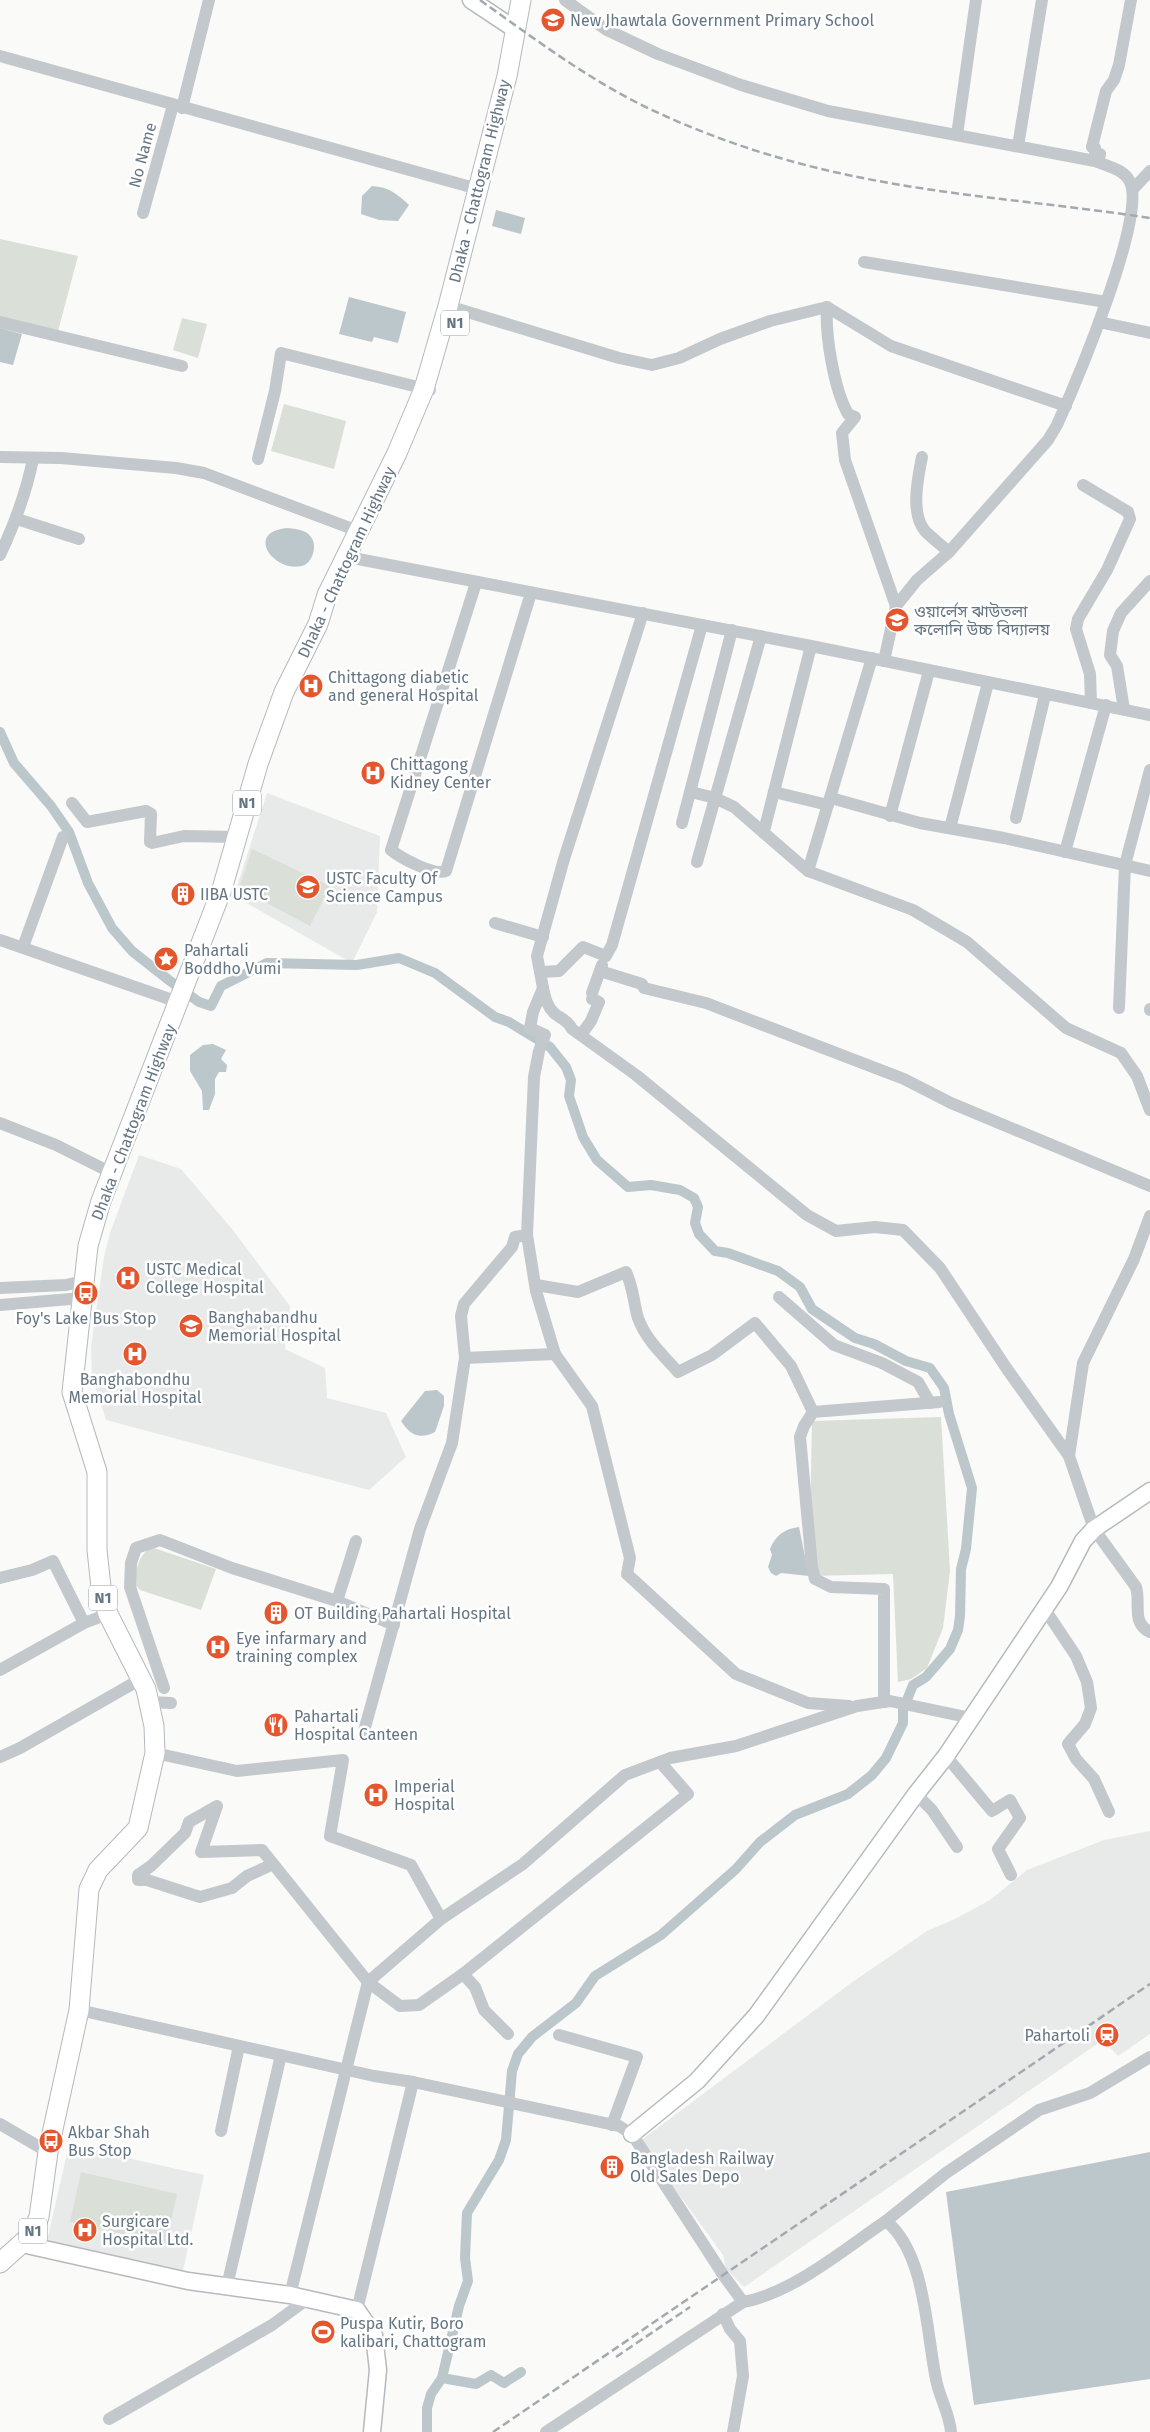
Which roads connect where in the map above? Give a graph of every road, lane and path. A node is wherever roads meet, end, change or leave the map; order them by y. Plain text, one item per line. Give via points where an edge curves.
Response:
1 (210, 0) edge
2 (471, 0) edge
3 (521, 0) edge
4 (532, 0) edge
5 (565, 0) edge
6 (976, 0) edge
7 (1042, 0) edge
8 (1131, 0) edge
9 (516, 30) junction
10 (0, 56) edge
11 (177, 107) junction
12 (957, 135) junction
13 (1018, 146) junction
14 (1098, 162) junction
15 (1150, 171) edge
16 (478, 189) junction
17 (1133, 189) junction
18 (143, 213) dead end
19 (864, 262) dead end
20 (1106, 302) junction
21 (827, 307) junction
22 (453, 308) junction
23 (0, 322) edge
24 (1098, 322) junction
25 (1150, 333) edge
26 (182, 366) dead end
27 (428, 390) junction
28 (1066, 406) junction
29 (922, 457) dead end
30 (0, 458) edge
31 (33, 459) junction
32 (258, 459) dead end
33 (1083, 485) dead end
34 (17, 519) junction
35 (358, 531) junction
36 (79, 539) dead end
37 (949, 552) junction
38 (0, 554) edge
39 (358, 559) junction
40 (1150, 581) edge
41 (476, 583) junction
42 (531, 593) junction
43 (896, 606) junction
44 (643, 613) junction
45 (318, 624) junction
46 (702, 625) junction
47 (732, 630) junction
48 (761, 636) junction
49 (811, 646) junction
50 (878, 659) junction
51 (929, 671) junction
52 (988, 683) junction
53 (1045, 695) junction
54 (1091, 703) junction
55 (1106, 705) junction
56 (1124, 709) junction
57 (1150, 716) edge
58 (1150, 770) edge
59 (691, 792) junction
60 (774, 792) junction
61 (715, 798) junction
62 (830, 801) junction
63 (72, 803) dead end
64 (890, 816) junction
65 (1016, 818) dead end
66 (682, 823) dead end
67 (950, 828) junction
68 (764, 831) junction
69 (237, 837) junction
70 (63, 838) dead end
71 (1065, 852) junction
72 (697, 862) dead end
73 (1125, 865) junction
74 (808, 870) junction
75 (1150, 871) edge
76 (495, 922) dead end
77 (542, 937) junction
78 (0, 940) edge
79 (23, 947) junction
80 (606, 956) junction
81 (600, 971) junction
82 (541, 972) junction
83 (543, 988) junction
84 (181, 995) junction
85 (1119, 1008) dead end
86 (581, 1036) junction
87 (1150, 1110) edge
88 (0, 1123) edge
89 (112, 1173) junction
90 (1150, 1186) edge
91 (1150, 1216) edge
92 (527, 1235) junction
93 (536, 1285) junction
94 (0, 1288) edge
95 (83, 1289) junction
96 (778, 1297) dead end
97 (0, 1305) edge
98 (555, 1354) junction
99 (465, 1358) junction
100 (813, 1412) junction
101 (1069, 1456) junction
102 (1150, 1491) edge
103 (1094, 1529) junction
104 (356, 1541) dead end
105 (0, 1578) edge
106 (337, 1601) junction
107 (1044, 1608) junction
108 (108, 1614) junction
109 (84, 1622) junction
110 (394, 1625) junction
111 (1150, 1632) edge
112 (0, 1670) edge
113 (141, 1679) junction
114 (164, 1688) dead end
115 (887, 1701) junction
116 (150, 1702) junction
117 (171, 1703) dead end
118 (857, 1706) junction
119 (971, 1718) junction
120 (364, 1731) dead end
121 (155, 1753) junction
122 (946, 1756) junction
123 (0, 1757) edge
124 (660, 1762) junction
125 (916, 1794) junction
126 (1109, 1812) dead end
127 (957, 1847) dead end
128 (271, 1865) junction
129 (1011, 1875) dead end
130 (441, 1919) junction
131 (463, 1974) junction
132 (368, 1982) junction
133 (79, 2010) junction
134 (508, 2034) dead end
135 (559, 2035) dead end
136 (239, 2046) junction
137 (281, 2054) junction
138 (1150, 2057) edge
139 (346, 2069) junction
140 (413, 2082) junction
141 (0, 2124) edge
142 (612, 2125) junction
143 (221, 2131) dead end
144 (632, 2134) junction
145 (48, 2152) junction
146 (42, 2186) junction
147 (886, 2221) junction
148 (22, 2244) junction
149 (0, 2250) edge
150 (0, 2263) edge
151 (227, 2286) junction
152 (290, 2295) junction
153 (309, 2298) junction
154 (743, 2302) junction
155 (357, 2310) junction
156 (723, 2314) junction
157 (109, 2419) dead end
158 (562, 2421) junction
159 (372, 2432) edge
160 (546, 2432) edge
161 (570, 2432) edge
162 (733, 2432) edge
163 (951, 2432) edge

1 - 11 street, No Name
2 - 9 main road
3 - 9 highway, Dhaka - Chattogram Highway / N1
4 - 22 highway, N1 via 508,115
5 - 12 street via 607,30 658,54 741,85 828,112
6 - 12 street
7 - 13 street
8 - 14 street via 1118,66 1106,91 1095,131 1092,147 1100,154
9 - 16 highway, Dhaka - Chattogram Highway / N1
10 - 11 street
11 - 16 street
11 - 18 street, No Name
12 - 13 street
13 - 14 street
14 - 17 street via 1117,169 1129,179
15 - 17 street
16 - 22 highway, Dhaka - Chattogram Highway / N1
17 - 20 street via 1122,257
19 - 20 street
20 - 24 street
21 - 22 street via 770,321 679,358 652,365
21 - 28 street via 892,346
21 - 43 street via 826,329 840,393 848,414 854,417 842,433 845,460
22 - 27 highway, N1 via 446,353
23 - 26 street
24 - 25 street
24 - 28 street
27 - 32 street via 281,353 276,392
27 - 35 highway, Dhaka - Chattogram Highway / N1
27 - 39 highway, N1 via 420,422
28 - 37 street via 1048,440
29 - 37 street via 916,505 924,529
30 - 31 street
31 - 34 street via 28,488
31 - 35 street via 61,458 204,473
33 - 54 street via 1128,512 1130,519 1108,570 1078,620 1076,629 1090,674
34 - 36 street
34 - 38 street
35 - 45 highway, Dhaka - Chattogram Highway / N1 via 327,595
37 - 43 street via 917,580
39 - 41 street
39 - 45 highway, N1 via 335,603
40 - 56 street via 1121,614 1113,630 1110,655 1117,666
41 - 42 street
41 - 42 street via 391,850 436,872 446,871
42 - 44 street
43 - 50 street
44 - 46 street
44 - 77 street
45 - 69 highway, Dhaka - Chattogram Highway / N1 via 272,723
46 - 47 street
46 - 80 street via 616,933
47 - 48 street
47 - 59 street
48 - 49 street
48 - 61 street
49 - 50 street
49 - 60 street
50 - 51 street
50 - 62 street
51 - 52 street
51 - 64 street
52 - 53 street
52 - 67 street
53 - 54 street
53 - 65 street
54 - 55 street
55 - 56 street
55 - 71 street
56 - 57 street
58 - 73 street
59 - 61 street
59 - 66 street
60 - 62 street
60 - 68 street
61 - 68 street via 734,807
61 - 72 street
62 - 64 street
62 - 74 street
63 - 69 street via 87,822 146,811 151,814 152,843 184,836
64 - 67 street
67 - 71 street
68 - 74 street
69 - 84 highway, Dhaka - Chattogram Highway / N1 via 222,889
70 - 79 street
71 - 73 street
73 - 75 street
73 - 85 street
74 - 87 street via 913,910 967,942 1066,1028 1121,1053 1137,1076
76 - 77 street
77 - 82 street via 537,956
78 - 79 street
79 - 84 street
80 - 81 street
80 - 82 street via 583,947 559,971
81 - 86 street via 592,996 599,1002
81 - 90 street via 642,984 648,991 661,991 706,1003 904,1078 951,1103
82 - 83 street
83 - 86 street via 546,1003
83 - 92 street via 530,1028 545,1035 534,1076
84 - 89 highway, Dhaka - Chattogram Highway / N1
86 - 101 street via 651,1086 807,1215 836,1230 876,1227 903,1230 940,1268
88 - 89 street via 56,1145
89 - 95 highway, Dhaka - Chattogram Highway / N1 via 94,1226
91 - 101 street via 1134,1259 1083,1363
92 - 93 street
92 - 99 street via 515,1237 512,1247 464,1304 461,1316
93 - 98 street
93 - 100 street via 578,1292 626,1272 634,1288 638,1317 647,1337 678,1372 712,1355 755,1323 791,1366
94 - 95 street via 66,1285
95 - 97 street
95 - 108 highway, Dhaka - Chattogram Highway / N1 via 72,1392 97,1472 98,1568
96 - 100 street via 834,1345 882,1363 918,1382 934,1403
98 - 99 street
98 - 118 street via 592,1406 630,1558 627,1574 736,1674 808,1704
99 - 110 street via 452,1444 420,1529
100 - 115 street via 800,1437 815,1580 831,1587 884,1589
101 - 103 street
102 - 103 main road
103 - 107 main road via 1083,1541
103 - 111 street via 1136,1587 1138,1618 1144,1629
104 - 106 street
105 - 109 street via 53,1562
106 - 110 street
106 - 114 street via 232,1568 160,1540 136,1548 131,1564 130,1587
107 - 119 main road
107 - 126 street via 1076,1656 1087,1682 1091,1708 1085,1724 1068,1744 1076,1759 1094,1778
108 - 109 street
108 - 113 highway, Dhaka - Chattogram Highway / N1
109 - 112 street
110 - 120 street
113 - 116 highway, Dhaka - Chattogram Highway / N1
113 - 123 street
115 - 118 street
115 - 119 street
116 - 117 street
116 - 121 highway, Dhaka - Chattogram Highway / N1
118 - 124 street via 736,1746
119 - 122 main road
121 - 130 street via 237,1772 343,1760 330,1836 411,1865
121 - 133 highway, Dhaka - Chattogram Highway / N1 via 138,1828 98,1870 89,1889
122 - 125 main road
122 - 129 street via 992,1811 1010,1800 1020,1818 998,1850
124 - 130 street via 625,1775 523,1864
124 - 131 street via 688,1794
125 - 127 street via 932,1810
125 - 144 main road via 756,2016 697,2081
128 - 128 street via 262,1850 201,1852 217,1806 189,1822 185,1833 138,1875 138,1880 200,1897 232,1888 247,1876
128 - 132 street
130 - 132 street
131 - 132 street via 419,2004 400,2006
131 - 134 street via 475,1987 484,2010
132 - 139 street
133 - 136 street
133 - 145 highway, Dhaka - Chattogram Highway / N1
135 - 142 street via 637,2057
136 - 137 street
136 - 143 street
137 - 139 street
137 - 151 street
138 - 147 street via 1090,2093 1039,2110 946,2173
139 - 140 street
139 - 152 street
140 - 142 street
140 - 155 street
141 - 145 street
142 - 144 street
144 - 154 street
145 - 146 highway, Dhaka - Chattogram Highway / N1
146 - 148 highway, N1 via 39,2217 32,2234
146 - 149 highway, Dhaka - Chattogram Highway / N1 via 19,2231
147 - 154 street via 786,2288 764,2298
147 - 163 street via 906,2246 916,2270 937,2384
148 - 150 highway, N1
148 - 151 main road via 188,2281
151 - 152 main road
152 - 153 main road
153 - 155 main road
153 - 157 street via 272,2326
154 - 156 street
155 - 159 main road via 374,2335 378,2370
156 - 158 street
156 - 162 street via 740,2341 743,2376
158 - 160 street
158 - 161 street

